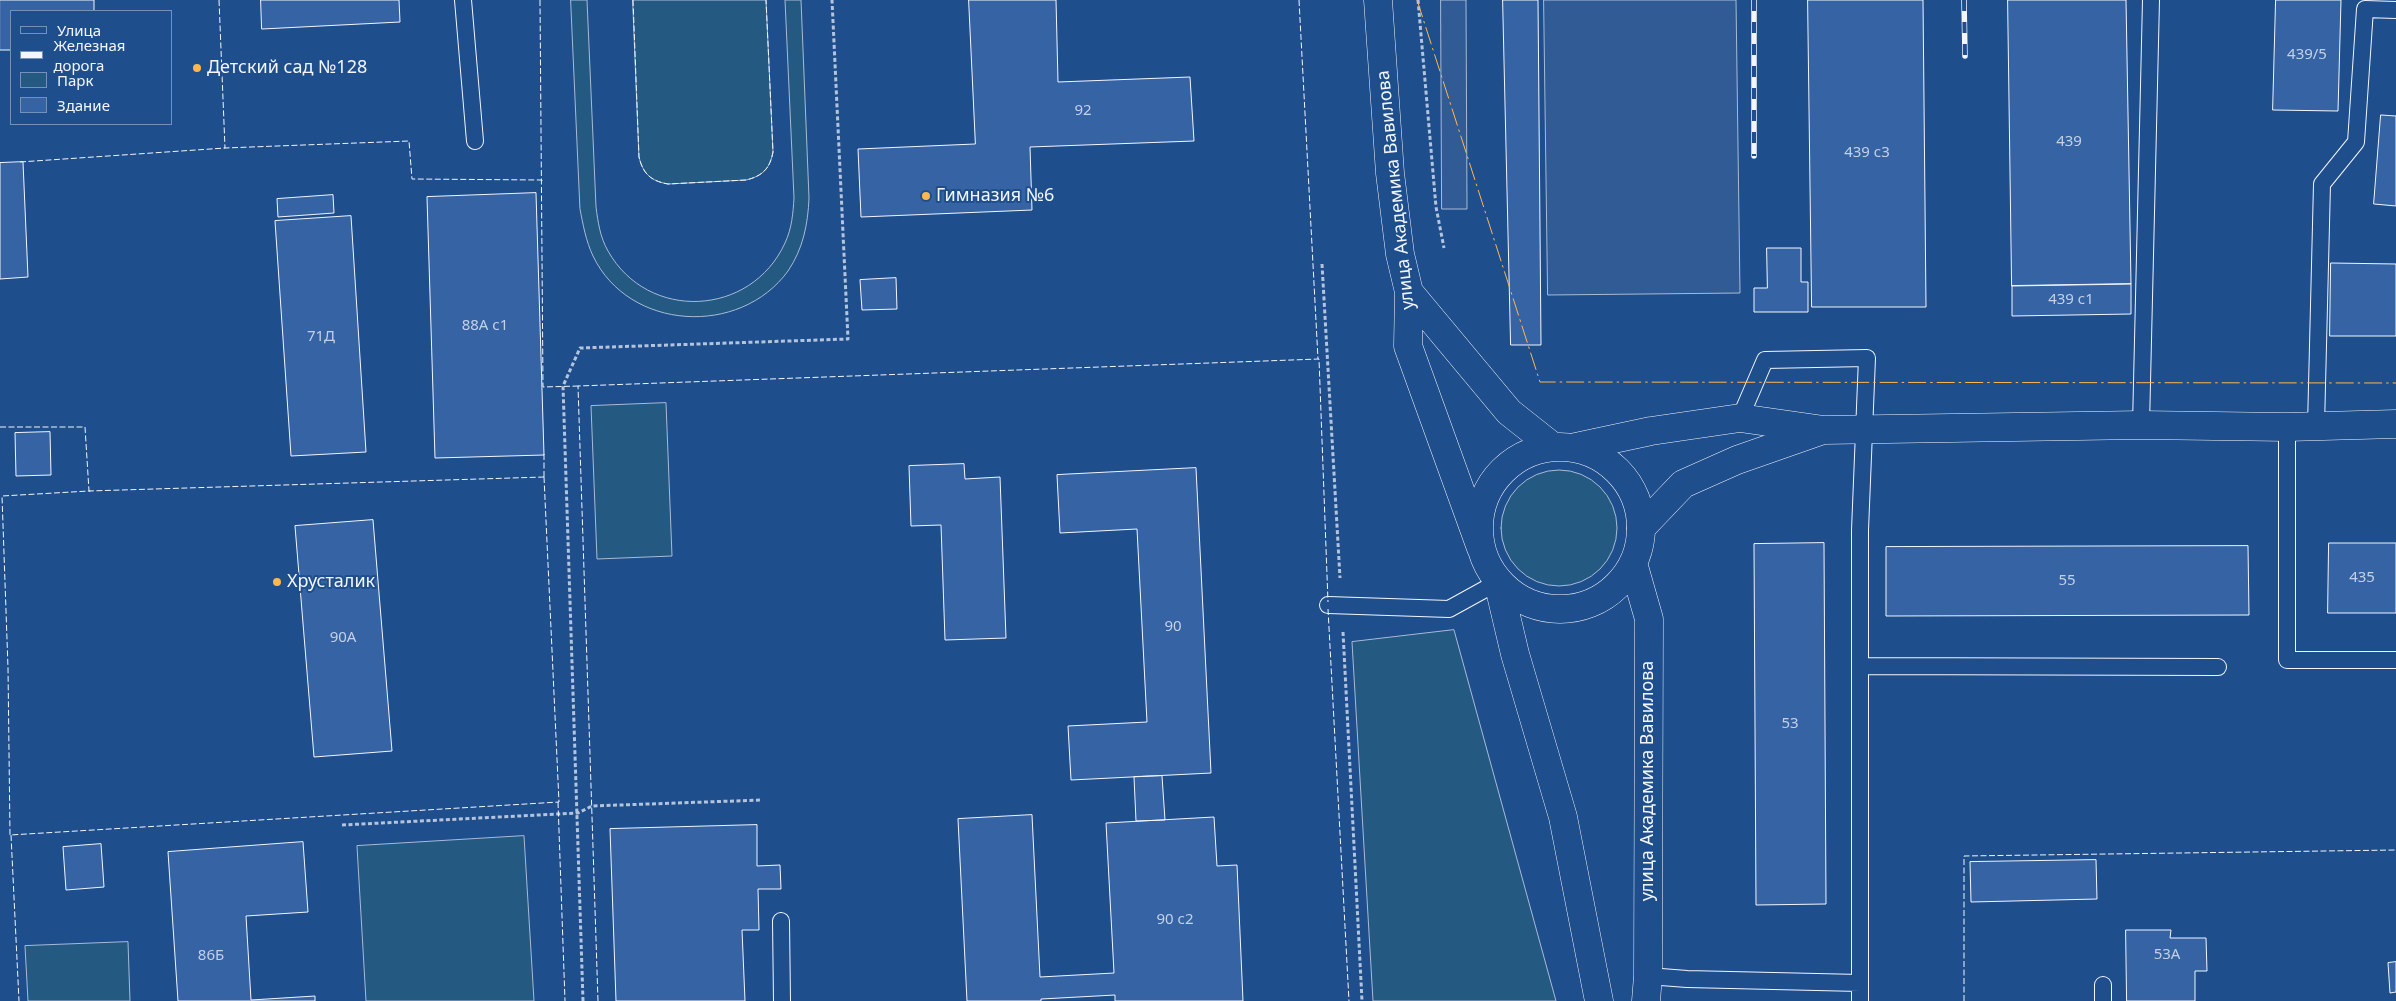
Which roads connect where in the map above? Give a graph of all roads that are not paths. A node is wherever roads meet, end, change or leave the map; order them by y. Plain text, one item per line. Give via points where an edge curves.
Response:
1 (463, 0) edge
2 (1378, 0) edge
3 (2152, 0) edge
4 (2396, 10) edge
5 (475, 141) dead end
6 (1409, 292) junction
7 (1740, 418) junction
8 (2396, 424) edge
9 (2141, 425) junction
10 (2316, 426) junction
11 (2288, 427) junction
12 (1864, 429) junction
13 (1824, 430) junction
14 (1564, 447) junction
15 (1641, 528) junction
16 (1480, 548) junction
17 (1634, 563) junction
18 (1498, 582) junction
19 (1328, 605) dead end
20 (2396, 660) edge
21 (1861, 666) junction
22 (2218, 666) dead end
23 (781, 921) dead end
24 (1860, 983) junction
25 (2103, 984) dead end
26 (1647, 988) edge
27 (782, 1001) edge
28 (1599, 1001) edge
29 (1860, 1001) edge
30 (2103, 1001) edge

1 - 5 lane
2 - 6 street, улица Академика Вавилова via 1390,173 1400,254
3 - 9 lane
4 - 10 lane via 2365,9 2356,142 2322,184
6 - 14 street via 1509,412
6 - 16 street, улица Академика Вавилова via 1408,346
7 - 12 lane via 1765,360 1867,358
7 - 13 street
7 - 14 street
8 - 10 street
9 - 11 street
9 - 12 street
10 - 11 street
11 - 20 lane via 2287,660
12 - 13 street
12 - 21 lane via 1860,530
13 - 15 street via 1738,460 1683,484
14 - 15 street via 1602,458 1623,476 1637,500
14 - 16 street via 1525,453 1502,470 1486,493 1478,520
15 - 17 street
16 - 18 street
17 - 18 street via 1621,582 1603,597 1560,610 1537,606 1516,597
17 - 26 street, улица Академика Вавилова via 1649,619
18 - 19 lane via 1449,609
18 - 28 street via 1515,654 1563,817
21 - 22 lane
21 - 24 lane
23 - 27 lane
24 - 26 lane via 1687,979
24 - 29 lane
25 - 30 lane

